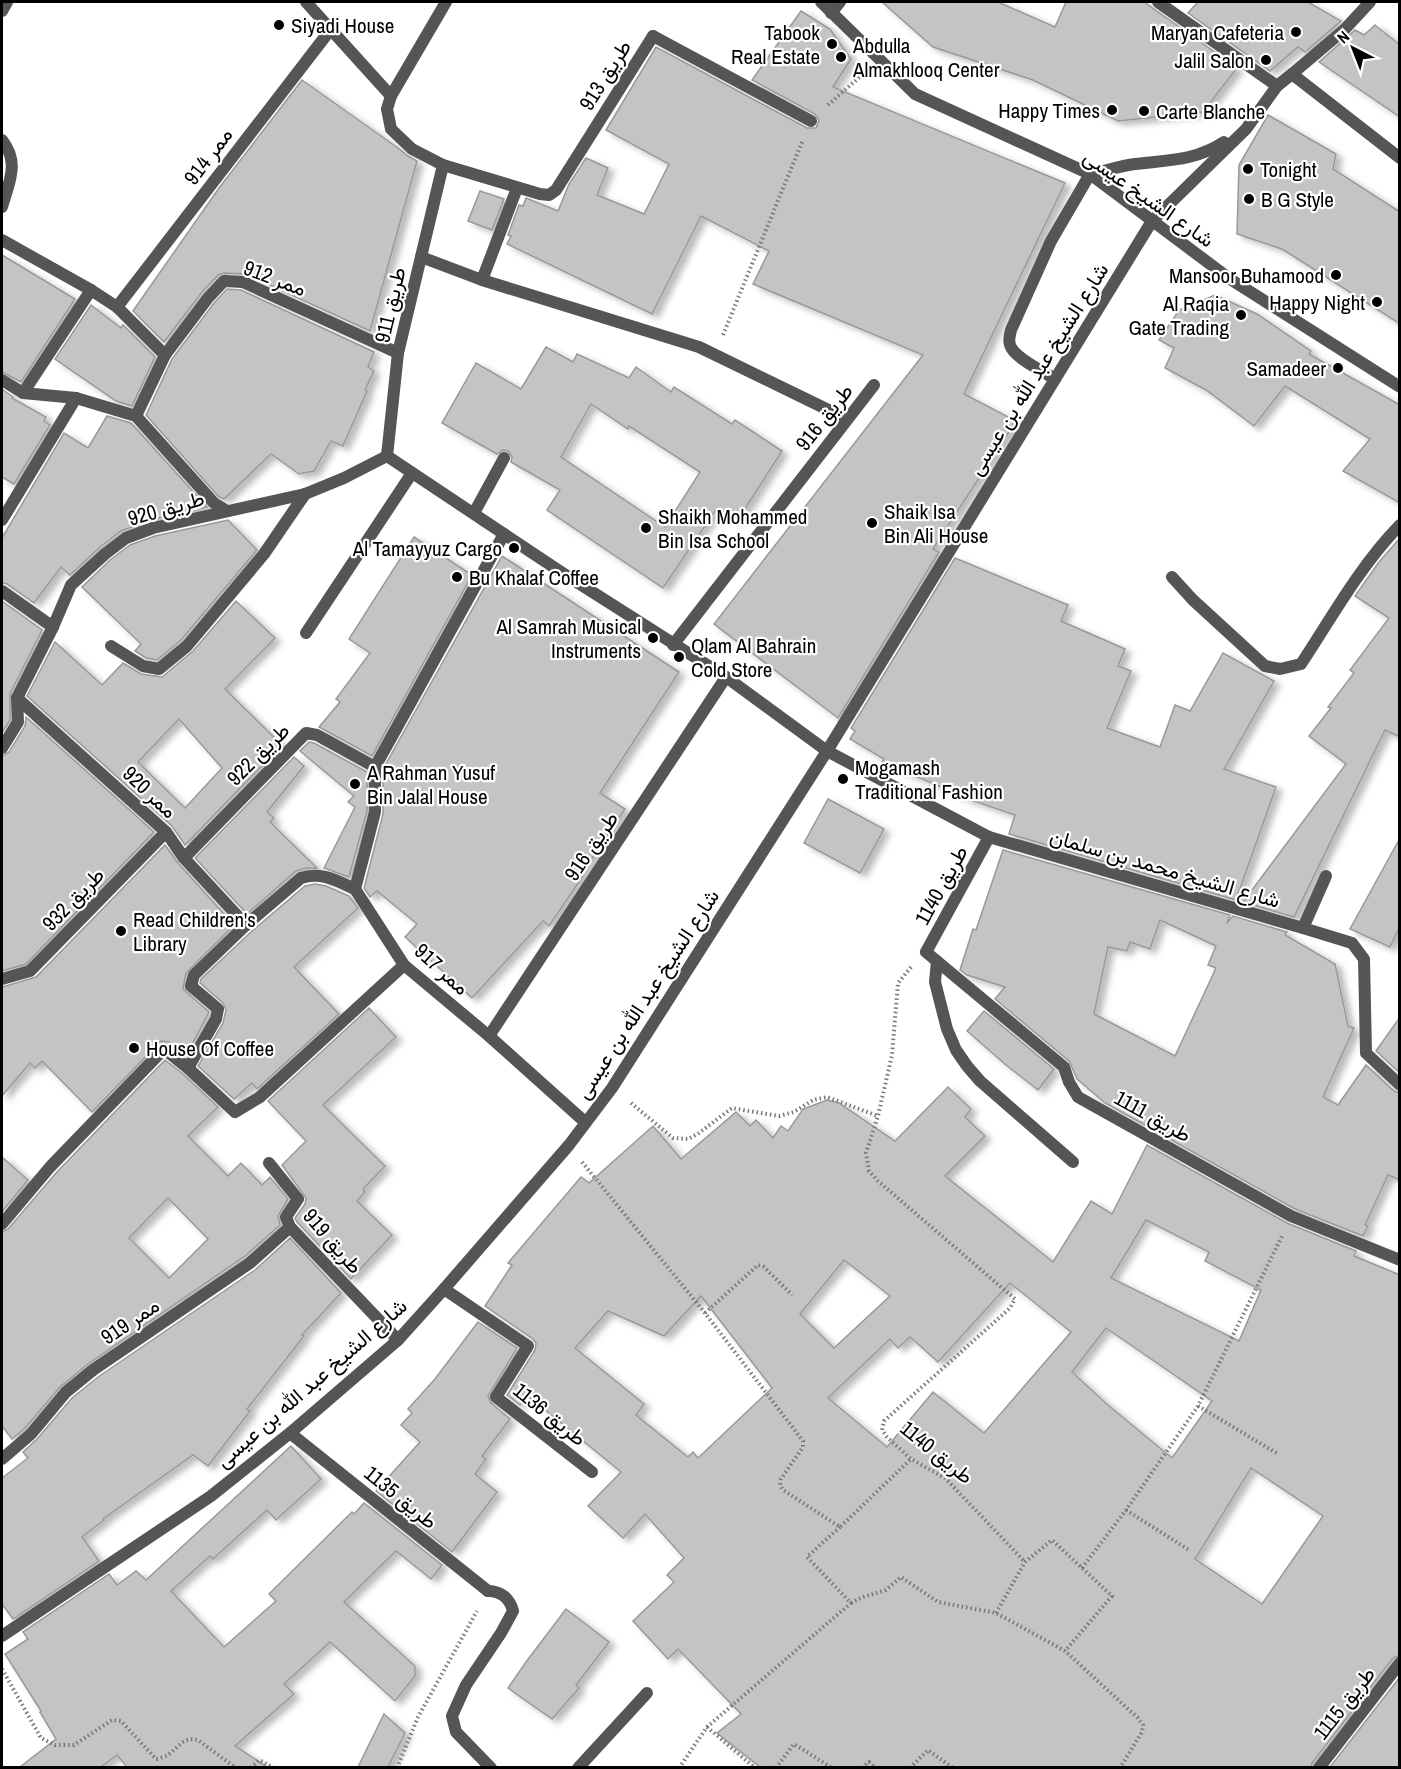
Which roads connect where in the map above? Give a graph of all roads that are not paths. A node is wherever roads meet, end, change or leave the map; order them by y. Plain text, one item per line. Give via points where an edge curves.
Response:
1 (7, 2) edge
2 (306, 2) edge
3 (446, 2) edge
4 (821, 2) edge
5 (840, 2) edge
6 (1158, 2) edge
7 (1370, 2) edge
8 (2, 11) edge
9 (831, 13) junction
10 (330, 28) junction
11 (1292, 74) junction
12 (1276, 86) junction
13 (391, 96) junction
14 (811, 121) road end
15 (1246, 129) junction
16 (2, 140) edge
17 (1400, 158) edge
18 (443, 165) junction
19 (1090, 174) junction
20 (518, 188) junction
21 (2, 207) edge
22 (1152, 220) junction
23 (2, 240) edge
24 (421, 257) junction
25 (482, 280) junction
26 (91, 290) junction
27 (117, 307) junction
28 (398, 353) junction
29 (165, 355) junction
30 (1055, 379) junction
31 (2, 380) edge
32 (874, 385) dead end
33 (1400, 387) edge
34 (23, 393) junction
35 (76, 398) junction
36 (136, 416) junction
37 (847, 419) junction
38 (387, 456) junction
39 (504, 458) dead end
40 (412, 472) junction
41 (305, 494) junction
42 (227, 512) junction
43 (474, 513) junction
44 (2, 520) edge
45 (1400, 525) edge
46 (504, 534) junction
47 (1172, 577) dead end
48 (2, 591) edge
49 (53, 627) junction
50 (306, 633) dead end
51 (673, 645) junction
52 (111, 646) dead end
53 (726, 677) junction
54 (17, 698) junction
55 (2, 747) edge
56 (827, 751) junction
57 (375, 767) junction
58 (166, 832) junction
59 (989, 837) junction
60 (184, 858) junction
61 (1326, 876) dead end
62 (356, 889) junction
63 (246, 925) junction
64 (1303, 928) junction
65 (926, 952) joint
66 (937, 961) junction
67 (404, 965) junction
68 (2, 979) edge
69 (489, 1036) junction
70 (188, 1068) junction
71 (1400, 1085) edge
72 (585, 1122) junction
73 (1072, 1162) dead end
74 (269, 1163) dead end
75 (2, 1224) edge
76 (290, 1227) junction
77 (1400, 1260) edge
78 (444, 1289) junction
79 (398, 1340) junction
80 (290, 1433) junction
81 (2, 1459) edge
82 (592, 1472) dead end
83 (2, 1636) edge
84 (1400, 1663) edge
85 (647, 1693) dead end
86 (491, 1767) edge
87 (578, 1767) edge
88 (1318, 1767) edge

1 - 8 street
2 - 10 street
3 - 13 street
4 - 9 street, شارع الشيخ عيسى
5 - 9 street
6 - 12 street
7 - 11 street
9 - 19 street, شارع الشيخ عيسى via 915,94
10 - 13 street
10 - 27 street, ممر 914
11 - 12 street
11 - 17 street
12 - 15 street
13 - 18 street, طريق 913 via 387,109 391,129 412,149
14 - 20 street, طريق 913 via 653,36 556,190 549,195
15 - 19 street via 1213,149 1175,161
15 - 22 street, شارع الشيخ عبد الله بن عيسى
16 - 21 street via 12,158
18 - 20 street, طريق 913
18 - 24 street, طريق 911
19 - 22 street, شارع الشيخ عيسى
19 - 30 street via 1051,241 1009,338 1014,353
20 - 25 street
22 - 30 street, شارع الشيخ عبد الله بن عيسى
22 - 33 street, شارع الشيخ عيسى via 1230,279
23 - 26 street
24 - 25 street
24 - 28 street, طريق 911
25 - 37 street via 699,347
26 - 27 street
26 - 34 street
27 - 29 street
28 - 29 street, ممر 912 via 243,282 224,281
28 - 38 street, طريق 911
29 - 36 street, ممر 912
30 - 56 street, شارع الشيخ عبد الله بن عيسى
31 - 34 street
32 - 37 street, طريق 916
34 - 35 street
35 - 36 street
35 - 44 street
36 - 42 street via 214,503
37 - 51 street, طريق 916
38 - 40 street
38 - 41 street
39 - 43 street
40 - 43 street
40 - 50 street
41 - 42 street
41 - 52 street via 264,554 187,646 159,669 143,666
42 - 49 street, طريق 920 via 126,538 71,585
43 - 46 street
45 - 47 street via 1382,543 1301,664 1280,669 1265,666
46 - 51 street
46 - 57 street
48 - 49 street
49 - 54 street, طريق 920
51 - 53 street
53 - 56 street
53 - 69 street, طريق 916
54 - 55 street, طريق 920 via 18,722
54 - 58 street, ممر 920
56 - 59 street, شارع الشيخ محمد بن سلمان
56 - 72 street, شارع الشيخ عبد الله بن عيسى via 612,1088
57 - 60 street, طريق 922 via 317,735 306,733
57 - 62 street via 375,812
58 - 60 street, ممر 920
58 - 68 street, طريق 932 via 30,971
59 - 64 street, شارع الشيخ محمد بن سلمان
59 - 65 street, طريق 1140
60 - 63 street, ممر 920
61 - 64 street
62 - 63 street via 311,874 301,878
62 - 67 street, ممر 917
63 - 70 street via 194,975 191,986 218,1009
64 - 71 street, شارع الشيخ محمد بن سلمان via 1352,943 1364,959 1366,1053
65 - 66 street, طريق 1111
66 - 73 street via 935,982 956,1050 980,1081
66 - 77 street, طريق 1111 via 1064,1067 1078,1097 1291,1216
67 - 69 street, ممر 917
67 - 70 street via 260,1097 235,1112
69 - 72 street, ممر 917
70 - 75 street via 164,1049 50,1167
72 - 78 street, شارع الشيخ عبد الله بن عيسى
74 - 76 street, طريق 919 via 298,1199 286,1217
76 - 79 street, طريق 919
76 - 81 street, ممر 919 via 250,1263 93,1370 66,1392 32,1434
78 - 79 street, شارع الشيخ عبد الله بن عيسى
78 - 82 street, طريق 1136 via 528,1346 496,1397
79 - 80 street, شارع الشيخ عبد الله بن عيسى
80 - 83 street, شارع الشيخ عبد الله بن عيسى via 211,1496
80 - 86 street, طريق 1135 via 488,1591 498,1592 511,1602 513,1611 466,1685 452,1716 456,1731
84 - 88 street, طريق 1115
85 - 87 street

